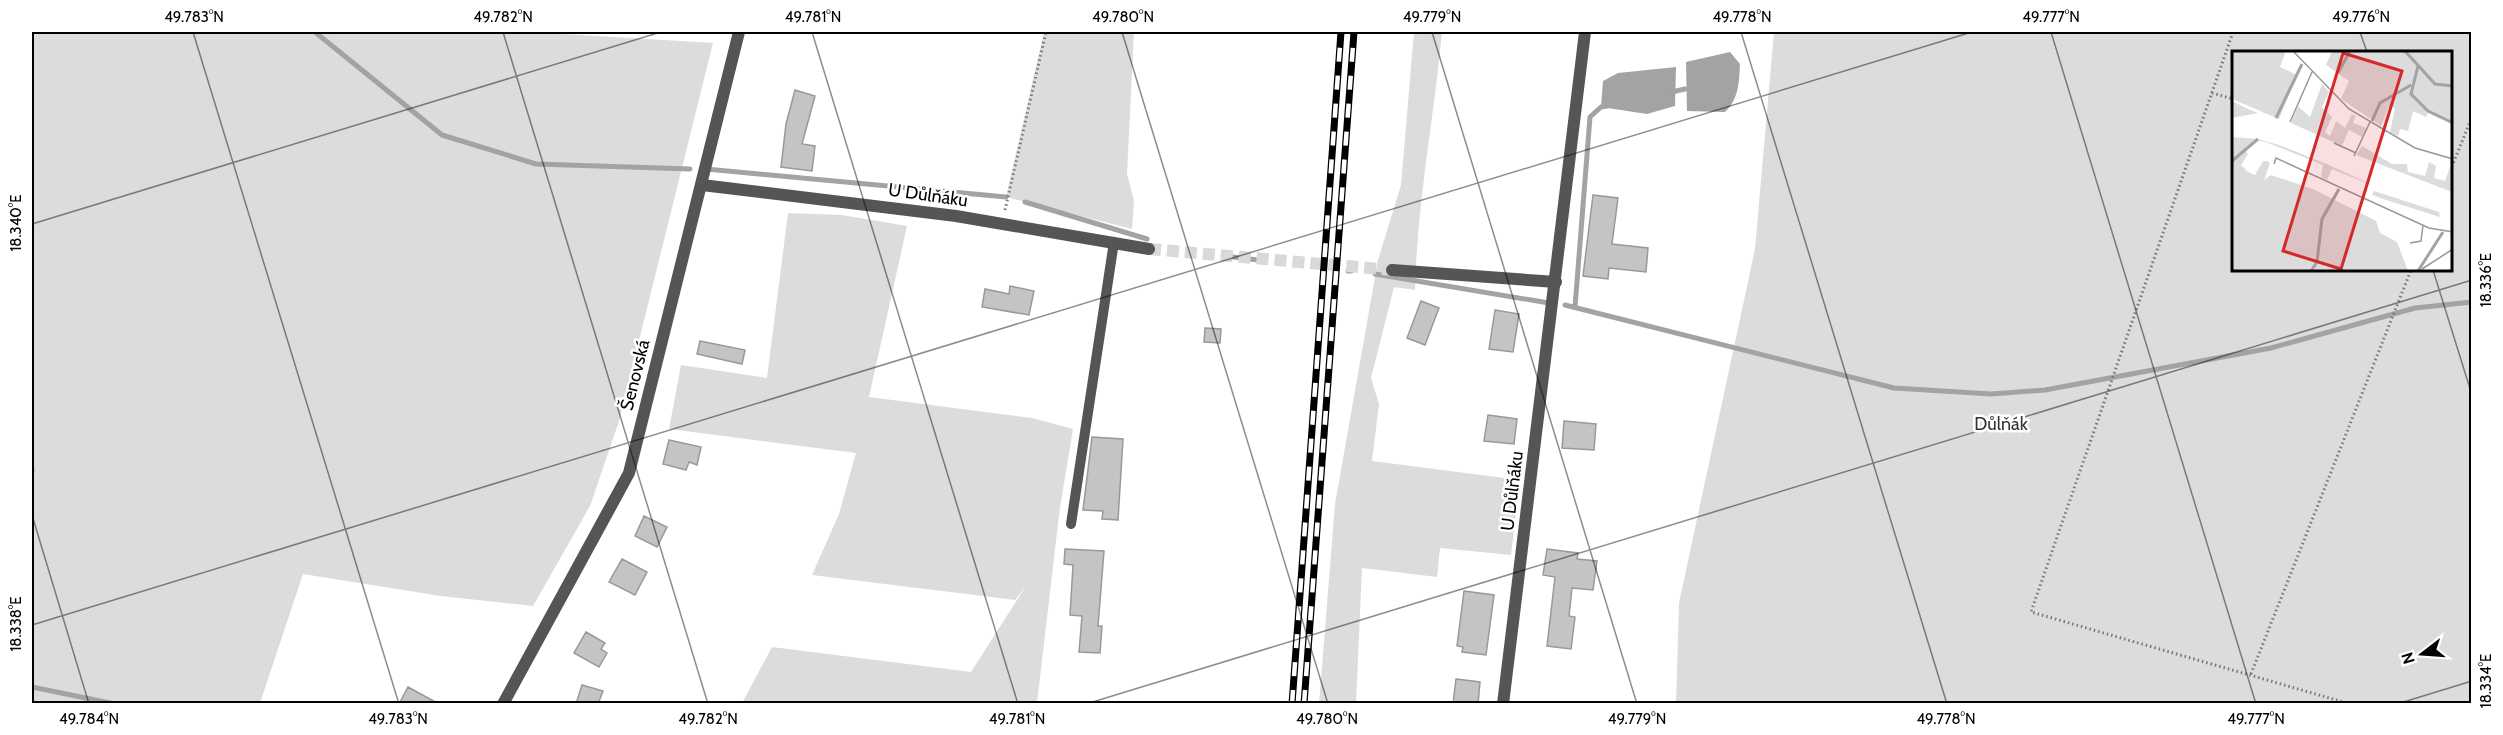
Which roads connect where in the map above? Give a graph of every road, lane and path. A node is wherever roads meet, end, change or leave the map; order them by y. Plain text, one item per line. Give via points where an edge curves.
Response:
1 (739, 32) edge
2 (1046, 32) edge
3 (1585, 32) edge
4 (2233, 32) edge
5 (2212, 93) junction
6 (2232, 99) edge
7 (2472, 117) edge
8 (2452, 163) edge
9 (702, 184) junction
10 (1002, 224) junction
11 (1114, 242) junction
12 (1149, 249) tunnel mouth
13 (1392, 270) tunnel mouth
14 (2410, 272) edge
15 (1556, 282) junction
16 (1071, 524) dead end
17 (2251, 674) junction
18 (503, 704) edge
19 (1503, 704) edge
20 (2350, 704) edge

1 - 9 street, Šenovská
2 - 10 path
3 - 15 street, U Důlňáku
4 - 5 path
5 - 6 path
5 - 17 path via 2031,612
7 - 8 path
9 - 10 street, U Důlňáku
9 - 18 street, Šenovská via 629,472
10 - 11 street, U Důlňáku
11 - 12 street, U Důlňáku
11 - 16 lane
13 - 15 street
14 - 17 path
15 - 19 street, U Důlňáku
17 - 20 path

